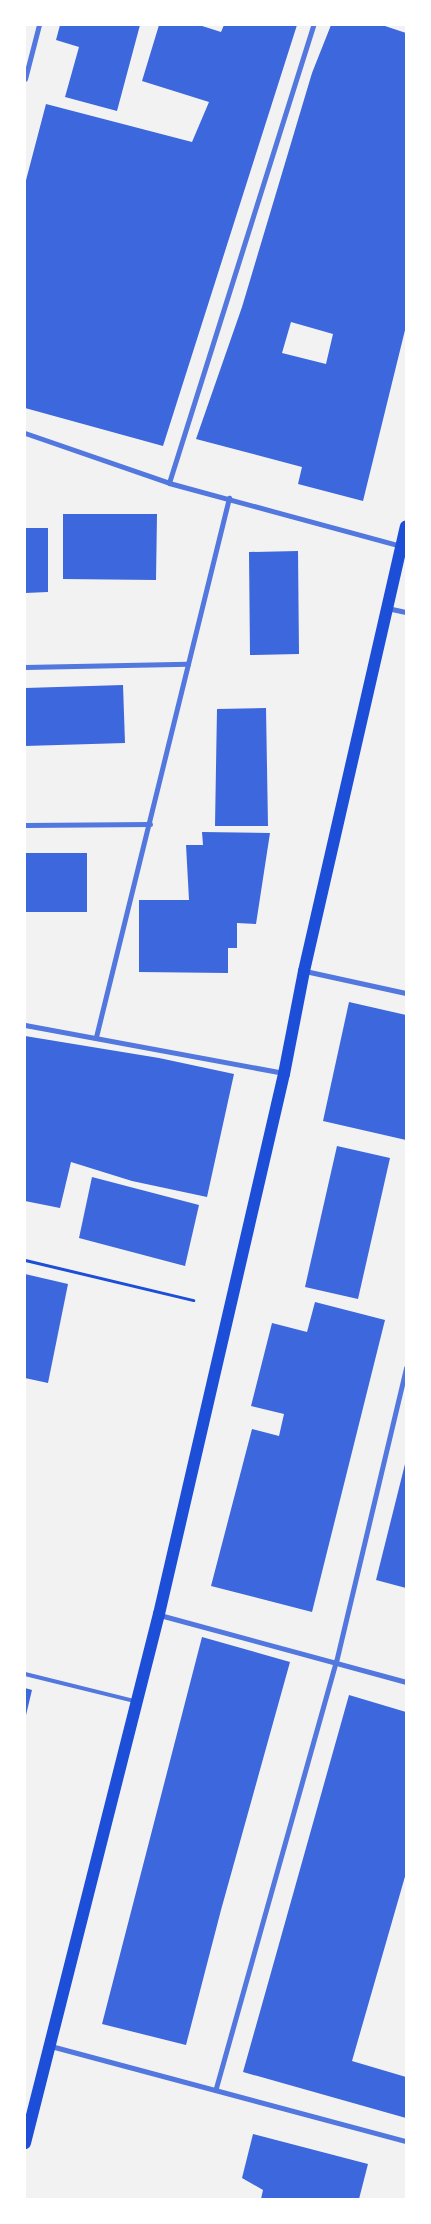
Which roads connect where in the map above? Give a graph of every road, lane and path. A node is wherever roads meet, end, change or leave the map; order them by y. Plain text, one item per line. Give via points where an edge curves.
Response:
1 (39, 25) edge
2 (313, 25) edge
3 (25, 78) edge
4 (25, 433) edge
5 (169, 483) junction
6 (229, 498) junction
7 (406, 527) edge
8 (402, 546) junction
9 (387, 608) junction
10 (406, 612) edge
11 (188, 664) junction
12 (25, 667) edge
13 (150, 824) junction
14 (25, 825) edge
15 (304, 971) junction
16 (406, 993) edge
17 (25, 1025) edge
18 (96, 1037) junction
19 (284, 1074) junction
20 (25, 1260) edge
21 (193, 1300) dead end
22 (406, 1368) edge
23 (159, 1614) junction
24 (336, 1662) junction
25 (25, 1674) edge
26 (406, 1682) edge
27 (136, 1702) junction
28 (50, 2046) junction
29 (216, 2088) junction
30 (406, 2141) edge
31 (25, 2143) edge

1 - 3 street
2 - 5 street
4 - 5 street
5 - 6 street
6 - 8 street
6 - 11 street
7 - 8 main road
8 - 9 main road
9 - 10 street
9 - 15 main road
11 - 12 street
11 - 13 street
13 - 14 street
13 - 18 street
15 - 16 street
15 - 19 main road
17 - 18 street
18 - 19 street
19 - 23 main road
20 - 21 path
22 - 24 street
23 - 24 street
23 - 27 main road
24 - 26 street
24 - 29 street
25 - 27 lane
27 - 28 main road
28 - 29 street
28 - 31 main road
29 - 30 street

